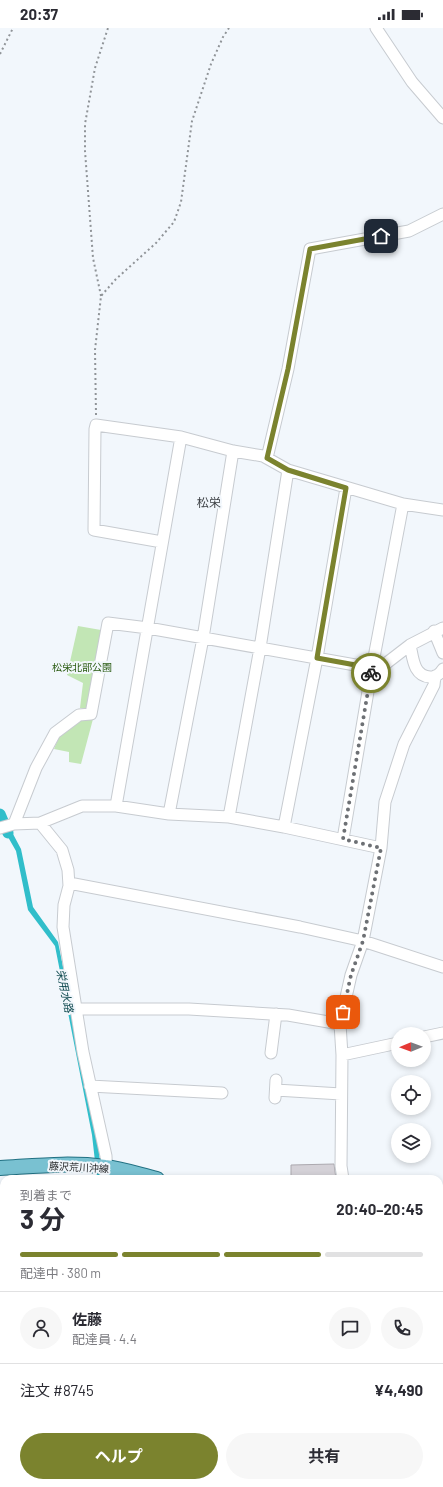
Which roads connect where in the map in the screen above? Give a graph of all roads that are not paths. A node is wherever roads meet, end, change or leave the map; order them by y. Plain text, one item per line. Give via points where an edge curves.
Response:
1 (376, 28) edge
2 (443, 118) edge
3 (443, 214) edge
4 (181, 437) junction
5 (233, 451) junction
6 (267, 458) junction
7 (288, 470) junction
8 (346, 488) junction
9 (403, 504) junction
10 (443, 510) edge
11 (162, 542) junction
12 (148, 628) junction
13 (439, 630) edge
14 (203, 638) junction
15 (410, 644) junction
16 (260, 648) junction
17 (443, 653) edge
18 (317, 658) junction
19 (372, 668) junction
20 (439, 673) edge
21 (116, 806) junction
22 (169, 814) junction
23 (229, 817) junction
24 (40, 823) junction
25 (14, 824) junction
26 (284, 827) junction
27 (0, 828) edge
28 (343, 839) junction
29 (381, 848) junction
30 (69, 884) junction
31 (363, 941) junction
32 (443, 967) edge
33 (76, 1009) junction
34 (276, 1014) junction
35 (340, 1024) junction
36 (443, 1033) edge
37 (431, 1036) edge
38 (391, 1044) edge
39 (271, 1053) dead end
40 (342, 1055) junction
41 (90, 1086) junction
42 (276, 1089) dead end
43 (222, 1093) dead end
44 (341, 1094) junction
45 (0, 1168) edge
46 (107, 1173) edge
47 (124, 1175) edge
48 (343, 1175) edge

1 - 2 street via 412,82
3 - 6 street via 409,231 310,249 288,369
4 - 5 street
4 - 11 street
4 - 11 street via 96,424 95,429 94,530
5 - 6 street
5 - 14 street
6 - 7 street
7 - 8 street
7 - 16 street
8 - 9 street
8 - 18 street
9 - 10 street
9 - 19 street
11 - 12 street
12 - 14 street
12 - 21 street
12 - 25 street via 108,623 91,714 79,716 55,733 36,768
13 - 15 street
13 - 17 street
14 - 16 street
14 - 22 street
15 - 19 street via 384,665
15 - 20 street via 415,667 419,672 429,677
16 - 18 street
16 - 23 street
18 - 19 street
18 - 26 street
19 - 28 street
20 - 29 street via 404,744 385,802
21 - 22 street
21 - 24 street via 82,806
22 - 23 street
23 - 26 street
24 - 25 street
24 - 30 street via 62,850
25 - 27 street
26 - 28 street
28 - 29 street
29 - 31 street
30 - 31 street
30 - 33 street via 64,905 63,927
31 - 32 street
31 - 35 street via 351,975
33 - 34 street via 190,1009
33 - 41 street
34 - 35 street
34 - 39 street
35 - 40 street
36 - 37 street
38 - 40 street
40 - 44 street
41 - 43 street
41 - 46 street via 106,1156
42 - 44 street
44 - 48 street
45 - 46 main road, 藤沢荒川沖線 via 55,1164
46 - 47 main road, 藤沢荒川沖線

